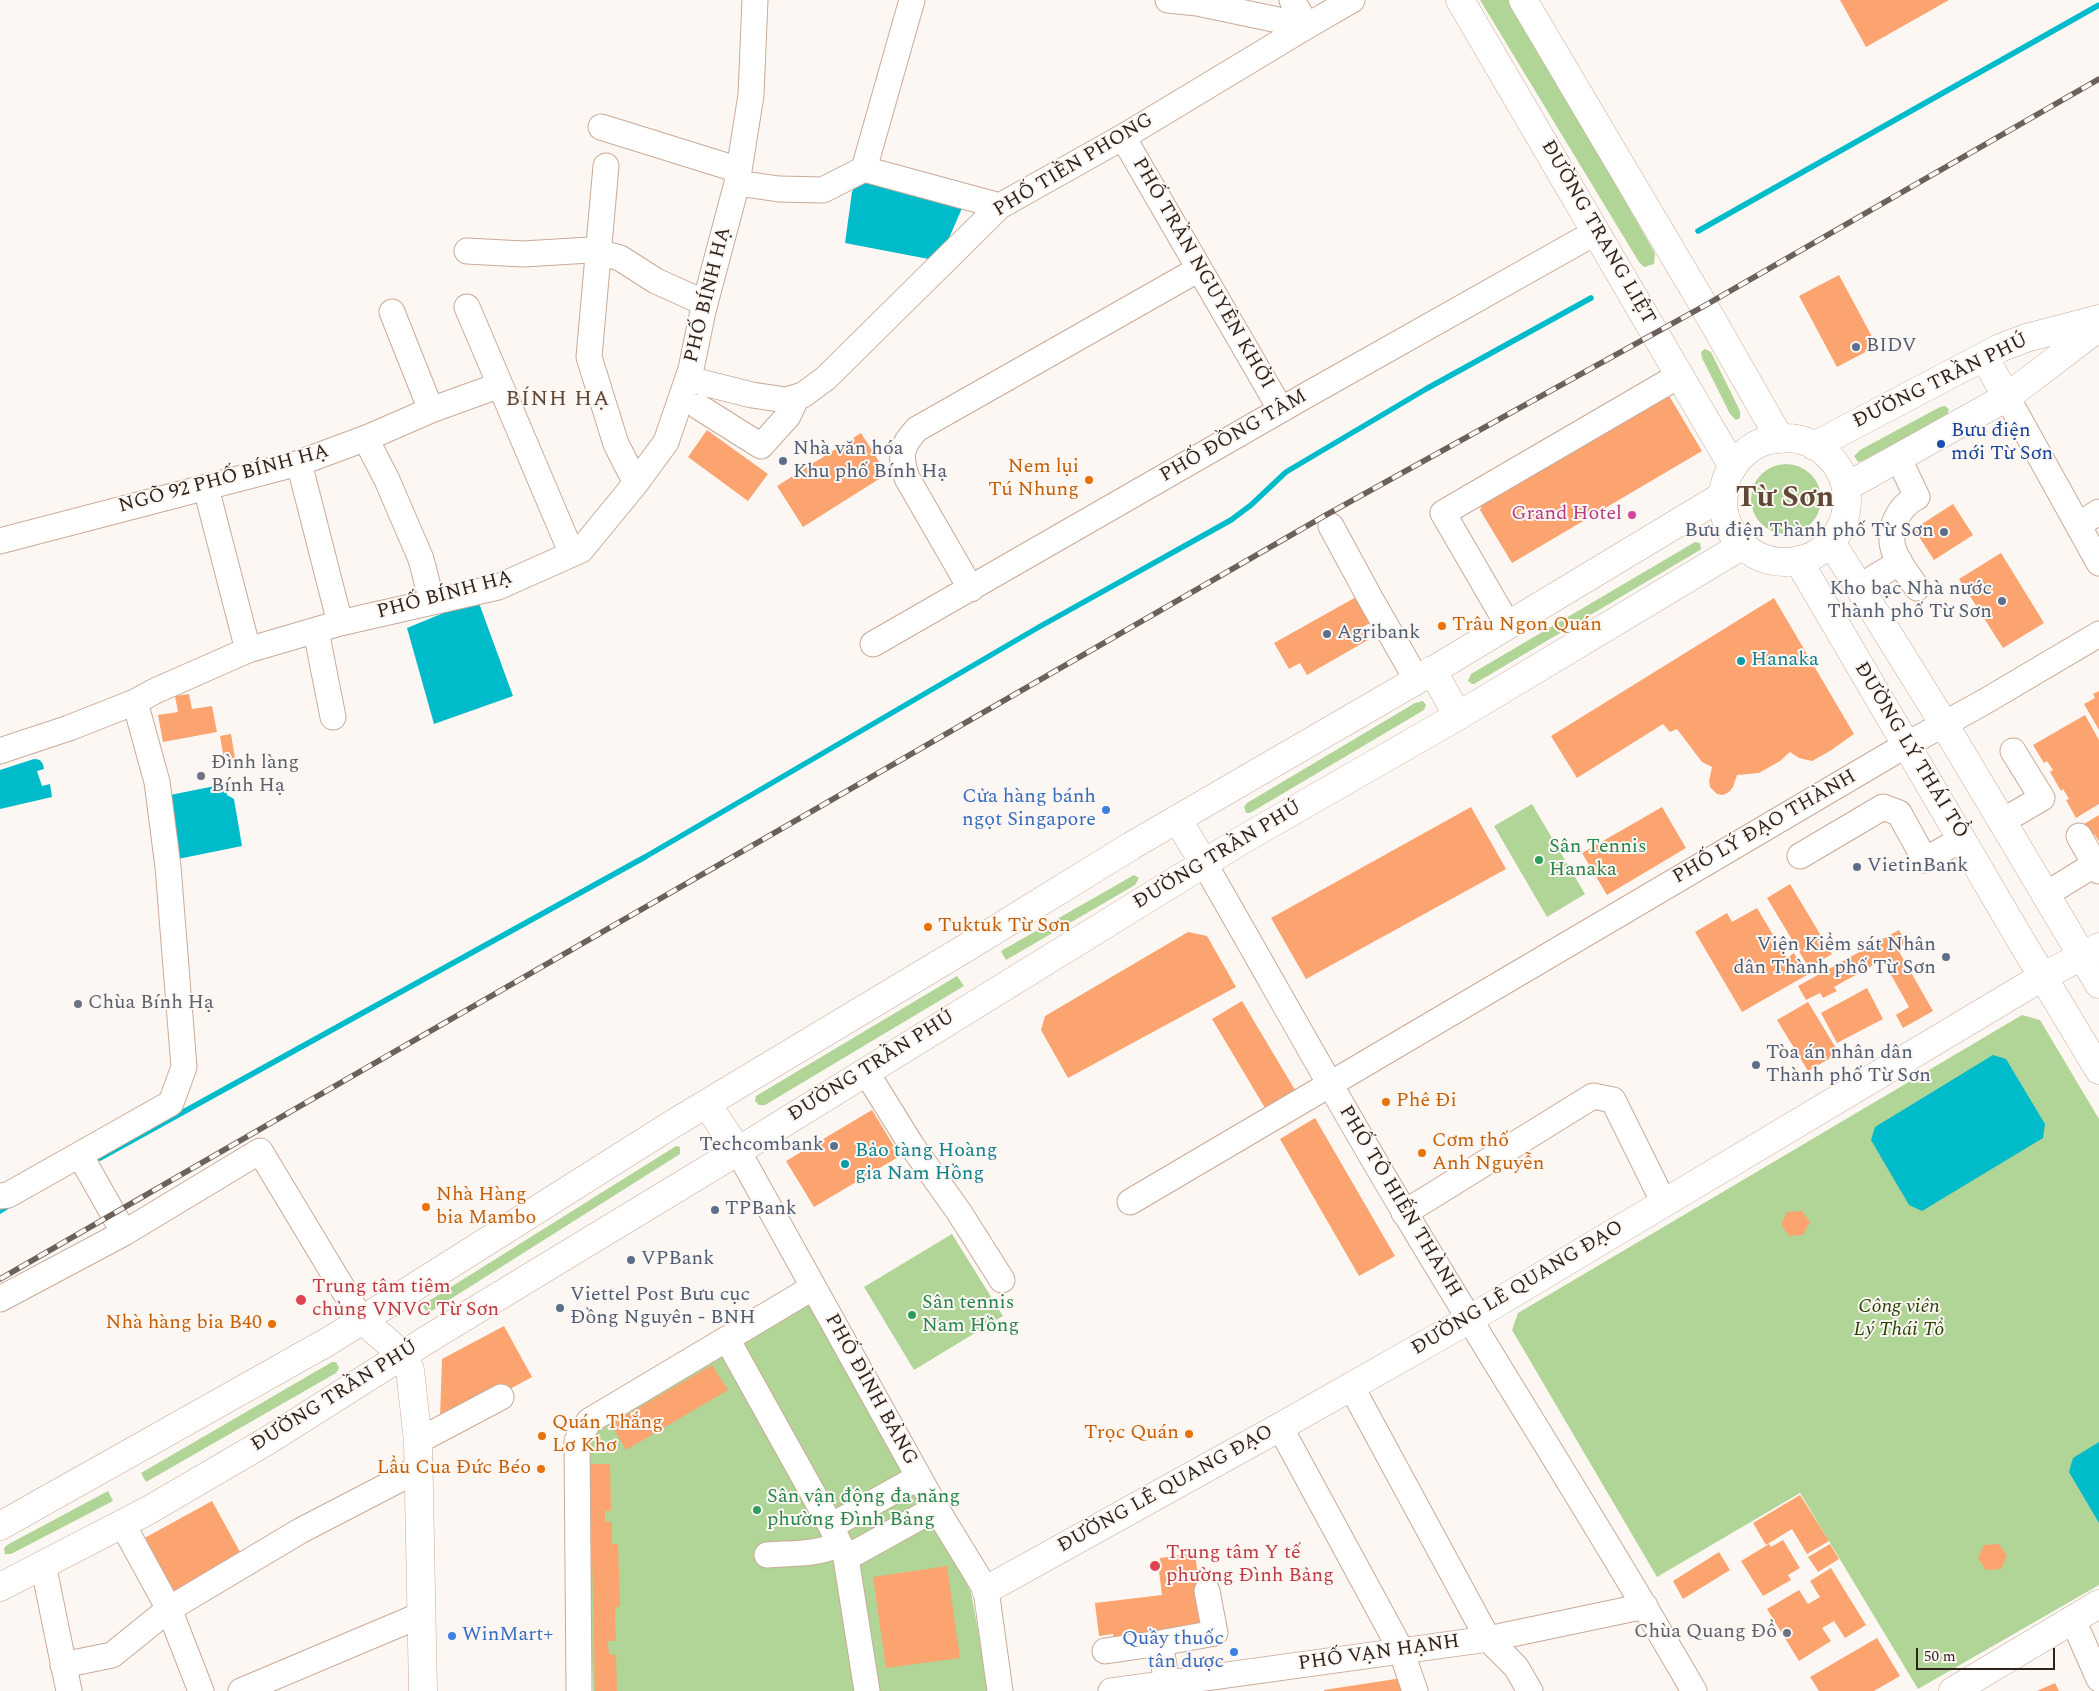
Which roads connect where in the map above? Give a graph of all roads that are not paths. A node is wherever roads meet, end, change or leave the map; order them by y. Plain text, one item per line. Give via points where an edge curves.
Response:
1 (755, 0) edge
2 (912, 0) edge
3 (1168, 0) edge
4 (1292, 0) edge
5 (1352, 0) edge
6 (1460, 0) edge
7 (1523, 0) edge
8 (1197, 1) edge
9 (1306, 26) junction
10 (601, 127) dead end
11 (1123, 137) junction
12 (606, 166) dead end
13 (864, 169) junction
14 (738, 177) junction
15 (1000, 206) junction
16 (1596, 232) junction
17 (467, 251) dead end
18 (598, 252) junction
19 (1199, 268) junction
20 (705, 303) junction
21 (467, 307) dead end
22 (392, 312) dead end
23 (2099, 319) edge
24 (2099, 327) edge
25 (2026, 338) junction
26 (1984, 357) junction
27 (2042, 370) junction
28 (1680, 375) junction
29 (688, 379) junction
30 (500, 385) junction
31 (797, 397) junction
32 (2007, 397) junction
33 (699, 406) dead end
34 (431, 410) junction
35 (1281, 410) junction
36 (369, 438) junction
37 (1780, 439) junction
38 (1814, 446) junction
39 (1900, 459) junction
40 (298, 464) junction
41 (1733, 467) junction
42 (636, 483) junction
43 (1846, 487) junction
44 (206, 488) junction
45 (1724, 495) junction
46 (2099, 512) edge
47 (2078, 525) junction
48 (1332, 526) dead end
49 (0, 541) edge
50 (1831, 542) junction
51 (1743, 545) junction
52 (572, 554) junction
53 (1798, 560) junction
54 (1900, 562) junction
55 (2099, 563) edge
56 (1859, 586) junction
57 (1917, 588) dead end
58 (970, 589) junction
59 (432, 602) junction
60 (340, 623) junction
61 (1508, 625) junction
62 (316, 631) junction
63 (2099, 634) edge
64 (873, 644) dead end
65 (248, 650) junction
66 (1425, 675) junction
67 (135, 702) junction
68 (1458, 716) junction
69 (333, 717) dead end
70 (1944, 724) junction
71 (1906, 745) junction
72 (0, 751) edge
73 (2013, 751) dead end
74 (1177, 819) junction
75 (2001, 822) junction
76 (2079, 836) dead end
77 (1962, 839) junction
78 (1800, 856) dead end
79 (1204, 863) junction
80 (2097, 868) edge
81 (2045, 895) junction
82 (2091, 951) edge
83 (2042, 977) junction
84 (2099, 984) edge
85 (2099, 1070) edge
86 (866, 1072) junction
87 (1329, 1085) junction
88 (708, 1104) junction
89 (738, 1151) junction
90 (80, 1154) junction
91 (0, 1196) edge
92 (1130, 1202) dead end
93 (1664, 1202) junction
94 (1404, 1213) junction
95 (124, 1232) junction
96 (1002, 1280) dead end
97 (812, 1288) junction
98 (0, 1299) edge
99 (361, 1319) junction
100 (1470, 1319) junction
101 (727, 1339) junction
102 (404, 1356) junction
103 (1351, 1386) junction
104 (501, 1397) dead end
105 (1280, 1427) junction
106 (418, 1454) junction
107 (919, 1477) junction
108 (936, 1508) junction
109 (122, 1523) junction
110 (0, 1526) edge
111 (838, 1543) junction
112 (767, 1555) dead end
113 (43, 1564) junction
114 (2, 1583) edge
115 (986, 1590) junction
116 (1207, 1591) dead end
117 (2099, 1604) edge
118 (1645, 1606) junction
119 (169, 1609) junction
120 (422, 1615) junction
121 (2073, 1620) junction
122 (1488, 1639) junction
123 (1160, 1643) junction
124 (1401, 1650) junction
125 (1105, 1651) dead end
126 (63, 1665) junction
127 (2099, 1679) edge
128 (1182, 1684) edge
129 (68, 1691) edge
130 (200, 1691) edge
131 (241, 1691) edge
132 (423, 1691) edge
133 (579, 1691) edge
134 (866, 1691) edge
135 (1000, 1691) edge
136 (1111, 1691) edge
137 (1415, 1691) edge
138 (1530, 1691) edge
139 (1694, 1691) edge
140 (1953, 1691) edge

1 - 14 street, PHỐ BÍNH HẠ via 751,95
2 - 13 street
3 - 8 street
4 - 9 street
5 - 9 street, PHỐ TIỀN PHONG
6 - 16 main road, ĐƯỜNG TRANG LIỆT
7 - 37 main road
8 - 9 street
9 - 11 street, PHỐ TIỀN PHONG
10 - 14 street
11 - 15 street, PHỐ TIỀN PHONG
11 - 19 street, PHỐ TRẦN NGUYÊN KHỞI
12 - 18 street
13 - 14 street via 823,190 779,189
13 - 15 street
14 - 20 street, PHỐ BÍNH HẠ
15 - 31 street, PHỐ TIỀN PHONG via 826,378
16 - 28 main road, ĐƯỜNG TRANG LIỆT
16 - 35 street, PHỐ ĐỒNG TÂM
17 - 18 street via 523,254
18 - 20 street via 620,258 656,281
18 - 42 street via 590,357 616,444
19 - 35 street, PHỐ TRẦN NGUYÊN KHỞI
19 - 58 street via 917,429 907,439 902,455 907,478
20 - 29 street, PHỐ BÍNH HẠ
21 - 30 street
22 - 34 street
23 - 25 main road, ĐƯỜNG TRẦN PHÚ
24 - 27 main road, ĐƯỜNG TRẦN PHÚ
25 - 26 main road, ĐƯỜNG TRẦN PHÚ
25 - 27 main road
26 - 32 main road
26 - 38 main road, ĐƯỜNG TRẦN PHÚ
27 - 32 main road, ĐƯỜNG TRẦN PHÚ
28 - 41 main road, ĐƯỜNG TRANG LIỆT
28 - 61 street via 1443,513
29 - 31 street, PHỐ TIỀN PHONG via 761,396 786,400
29 - 42 street, PHỐ BÍNH HẠ via 666,442
30 - 34 street, NGÕ 92 PHỐ BÍNH HẠ
30 - 52 street
31 - 33 street via 788,416 761,446
32 - 39 main road, ĐƯỜNG TRẦN PHÚ
32 - 47 street
34 - 36 street, NGÕ 92 PHỐ BÍNH HẠ
35 - 58 street, PHỐ ĐỒNG TÂM
36 - 40 street, NGÕ 92 PHỐ BÍNH HẠ
36 - 59 street via 371,449 422,559
37 - 38 main road via 1798,440
37 - 41 main road via 1754,447
38 - 43 main road via 1836,464
39 - 43 main road, ĐƯỜNG TRẦN PHÚ
39 - 54 street via 1917,496 1902,508 1891,533 1892,548
40 - 44 street, NGÕ 92 PHỐ BÍNH HẠ
40 - 60 street
41 - 45 main road
42 - 52 street, PHỐ BÍNH HẠ via 581,550
43 - 50 main road via 1844,519
44 - 49 street, NGÕ 92 PHỐ BÍNH HẠ
44 - 65 street
45 - 51 main road via 1724,511 1729,525
45 - 61 main road
46 - 47 street
47 - 55 street
48 - 66 street via 1370,598
50 - 53 main road via 1813,555
50 - 56 main road, ĐƯỜNG LÝ THÁI TỔ
51 - 53 main road via 1768,559
51 - 68 main road, ĐƯỜNG TRẦN PHÚ
52 - 59 street, PHỐ BÍNH HẠ via 498,587
53 - 71 main road, ĐƯỜNG LÝ THÁI TỔ
54 - 56 street
54 - 57 street
56 - 70 main road, ĐƯỜNG LÝ THÁI TỔ
58 - 64 street, PHỐ ĐỒNG TÂM
59 - 60 street, PHỐ BÍNH HẠ
60 - 62 street, PHỐ BÍNH HẠ
61 - 66 main road
62 - 65 street, PHỐ BÍNH HẠ
62 - 69 street
63 - 70 street, PHỐ LÝ ĐẠO THÀNH
65 - 67 street, PHỐ BÍNH HẠ
66 - 68 main road
66 - 74 main road
67 - 72 street, PHỐ BÍNH HẠ
67 - 90 street via 158,792 168,867 184,1067 171,1103
68 - 79 main road, ĐƯỜNG TRẦN PHÚ
70 - 71 street, PHỐ LÝ ĐẠO THÀNH
70 - 75 main road, ĐƯỜNG LÝ THÁI TỔ
71 - 77 main road, ĐƯỜNG LÝ THÁI TỔ
71 - 87 street, PHỐ LÝ ĐẠO THÀNH
73 - 75 street via 2042,798
74 - 79 main road
74 - 88 main road
75 - 81 main road, ĐƯỜNG LÝ THÁI TỔ
76 - 80 street
77 - 78 street via 1925,860 1899,813 1883,807
77 - 83 main road, ĐƯỜNG LÝ THÁI TỔ
79 - 86 main road, ĐƯỜNG TRẦN PHÚ
79 - 87 street, PHỐ TÔ HIẾN THÀNH
80 - 81 street
81 - 82 main road, ĐƯỜNG LÝ THÁI TỔ
82 - 83 main road, ĐƯỜNG LÊ QUANG ĐẠO
82 - 84 main road, ĐƯỜNG LÝ THÁI TỔ
83 - 85 main road, ĐƯỜNG LÝ THÁI TỔ
83 - 93 main road, ĐƯỜNG LÊ QUANG ĐẠO
86 - 89 main road, ĐƯỜNG TRẦN PHÚ
86 - 96 street
87 - 92 street, PHỐ LÝ ĐẠO THÀNH
87 - 94 street, PHỐ TÔ HIẾN THÀNH
88 - 89 main road
88 - 99 main road
89 - 97 street, PHỐ ĐÌNH BẢNG
89 - 102 main road, ĐƯỜNG TRẦN PHÚ
90 - 91 street via 8,1195
90 - 95 street
93 - 94 street via 1613,1100 1593,1096
93 - 100 main road, ĐƯỜNG LÊ QUANG ĐẠO
94 - 100 street, PHỐ TÔ HIẾN THÀNH
95 - 98 street
95 - 99 street via 260,1150
97 - 101 street
97 - 107 street, PHỐ ĐÌNH BẢNG
99 - 102 main road
99 - 110 main road via 329,1341
100 - 103 main road, ĐƯỜNG LÊ QUANG ĐẠO
100 - 118 street, PHỐ TÔ HIẾN THÀNH
101 - 111 street
101 - 133 street via 589,1421 576,1441
102 - 106 main road via 410,1370
102 - 109 main road, ĐƯỜNG TRẦN PHÚ via 267,1441
103 - 105 main road, ĐƯỜNG LÊ QUANG ĐẠO
103 - 122 street
104 - 106 street
105 - 115 main road, ĐƯỜNG LÊ QUANG ĐẠO
105 - 124 street
106 - 119 street via 404,1477 300,1531
106 - 120 main road
107 - 108 street, PHỐ ĐÌNH BẢNG
107 - 111 street
108 - 111 street
108 - 115 street, PHỐ ĐÌNH BẢNG
109 - 113 main road, ĐƯỜNG TRẦN PHÚ
109 - 119 street
111 - 112 street via 828,1549
111 - 134 street
113 - 114 main road, ĐƯỜNG TRẦN PHÚ
113 - 126 street
115 - 135 street, PHỐ ĐÌNH BẢNG
116 - 123 street via 1215,1632
117 - 121 main road
118 - 122 street, PHỐ VẠN HẠNH
118 - 139 street, PHỐ TÔ HIẾN THÀNH
119 - 126 street via 112,1655
119 - 130 street
120 - 131 street
120 - 132 main road
121 - 127 street
121 - 140 main road
122 - 124 street, PHỐ VẠN HẠNH
122 - 138 street via 1516,1666
123 - 125 street
123 - 128 street
124 - 128 street, PHỐ VẠN HẠNH
124 - 137 street
126 - 129 street
128 - 136 street, PHỐ VẠN HẠNH

